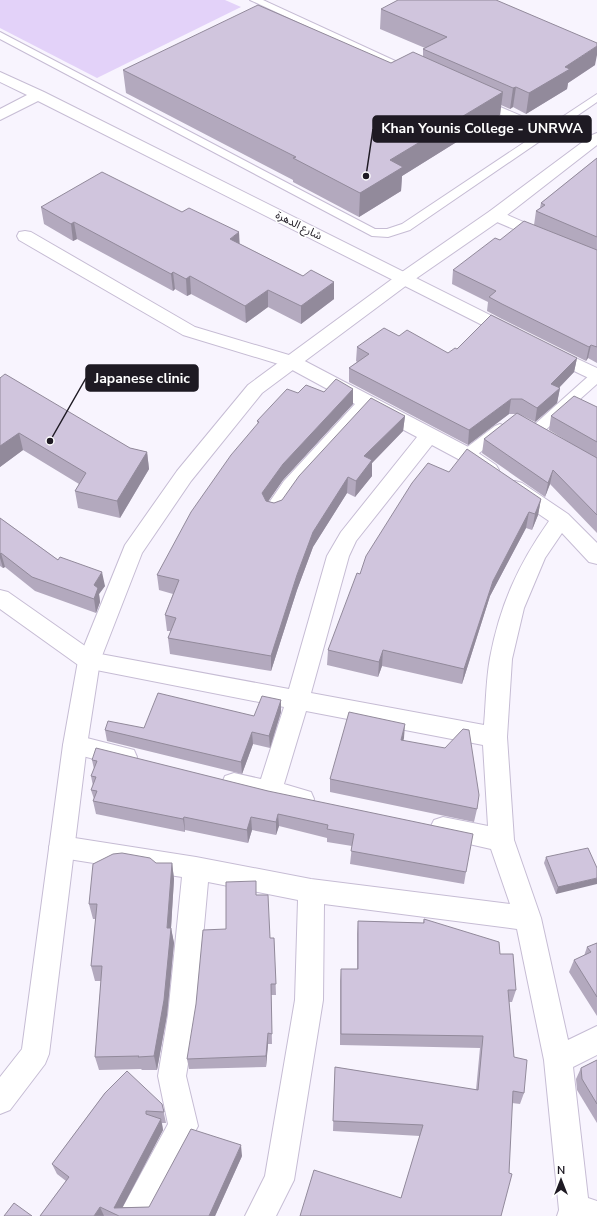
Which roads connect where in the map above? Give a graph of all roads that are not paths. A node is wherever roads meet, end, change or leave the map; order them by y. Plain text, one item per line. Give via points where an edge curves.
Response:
1 (255, 0) edge
2 (0, 35) edge
3 (419, 74) edge
4 (0, 76) edge
5 (39, 95) junction
6 (470, 97) edge
7 (597, 97) edge
8 (0, 115) edge
9 (548, 132) junction
10 (597, 138) edge
11 (496, 215) junction
12 (25, 236) dead end
13 (597, 260) edge
14 (405, 278) junction
15 (292, 362) junction
16 (597, 376) edge
17 (368, 403) junction
18 (428, 436) junction
19 (467, 456) junction
20 (274, 510) edge
21 (561, 519) junction
22 (597, 556) edge
23 (0, 598) edge
24 (89, 661) junction
25 (298, 699) junction
26 (495, 737) junction
27 (75, 745) junction
28 (146, 762) edge
29 (215, 779) edge
30 (269, 792) junction
31 (323, 803) edge
32 (424, 824) edge
33 (501, 840) junction
34 (62, 847) junction
35 (196, 868) junction
36 (311, 891) junction
37 (528, 918) junction
38 (597, 1040) edge
39 (558, 1060) junction
40 (0, 1100) edge
41 (581, 1214) edge
42 (133, 1216) edge
43 (260, 1216) edge

1 - 3 lane
2 - 9 lane via 372,232 388,233 406,227
4 - 5 street, شارع الدهرة
5 - 8 street
5 - 14 street, شارع الدهرة
6 - 9 lane
7 - 9 lane
10 - 11 street
11 - 13 street
11 - 14 street
12 - 15 street via 189,331
14 - 15 street
14 - 16 street, شارع الدهرة
15 - 17 street
15 - 24 street via 255,389 184,476 132,550
16 - 19 lane via 542,435 514,418
17 - 18 street
17 - 20 street via 291,486
18 - 19 street
18 - 25 street via 348,537 338,556
19 - 21 street
21 - 22 street
21 - 26 street via 536,555 513,608 501,659
23 - 24 street
24 - 25 street
24 - 27 street
25 - 26 street
25 - 30 street
26 - 33 street
27 - 28 street
27 - 34 street
29 - 30 street
30 - 31 street
32 - 33 street
33 - 37 street
34 - 35 street
34 - 40 street via 35,1054
35 - 36 street
35 - 42 street via 182,1015 172,1076 183,1126
36 - 37 street
36 - 43 street via 309,1000 279,1180
37 - 39 street
38 - 39 street
39 - 41 street

